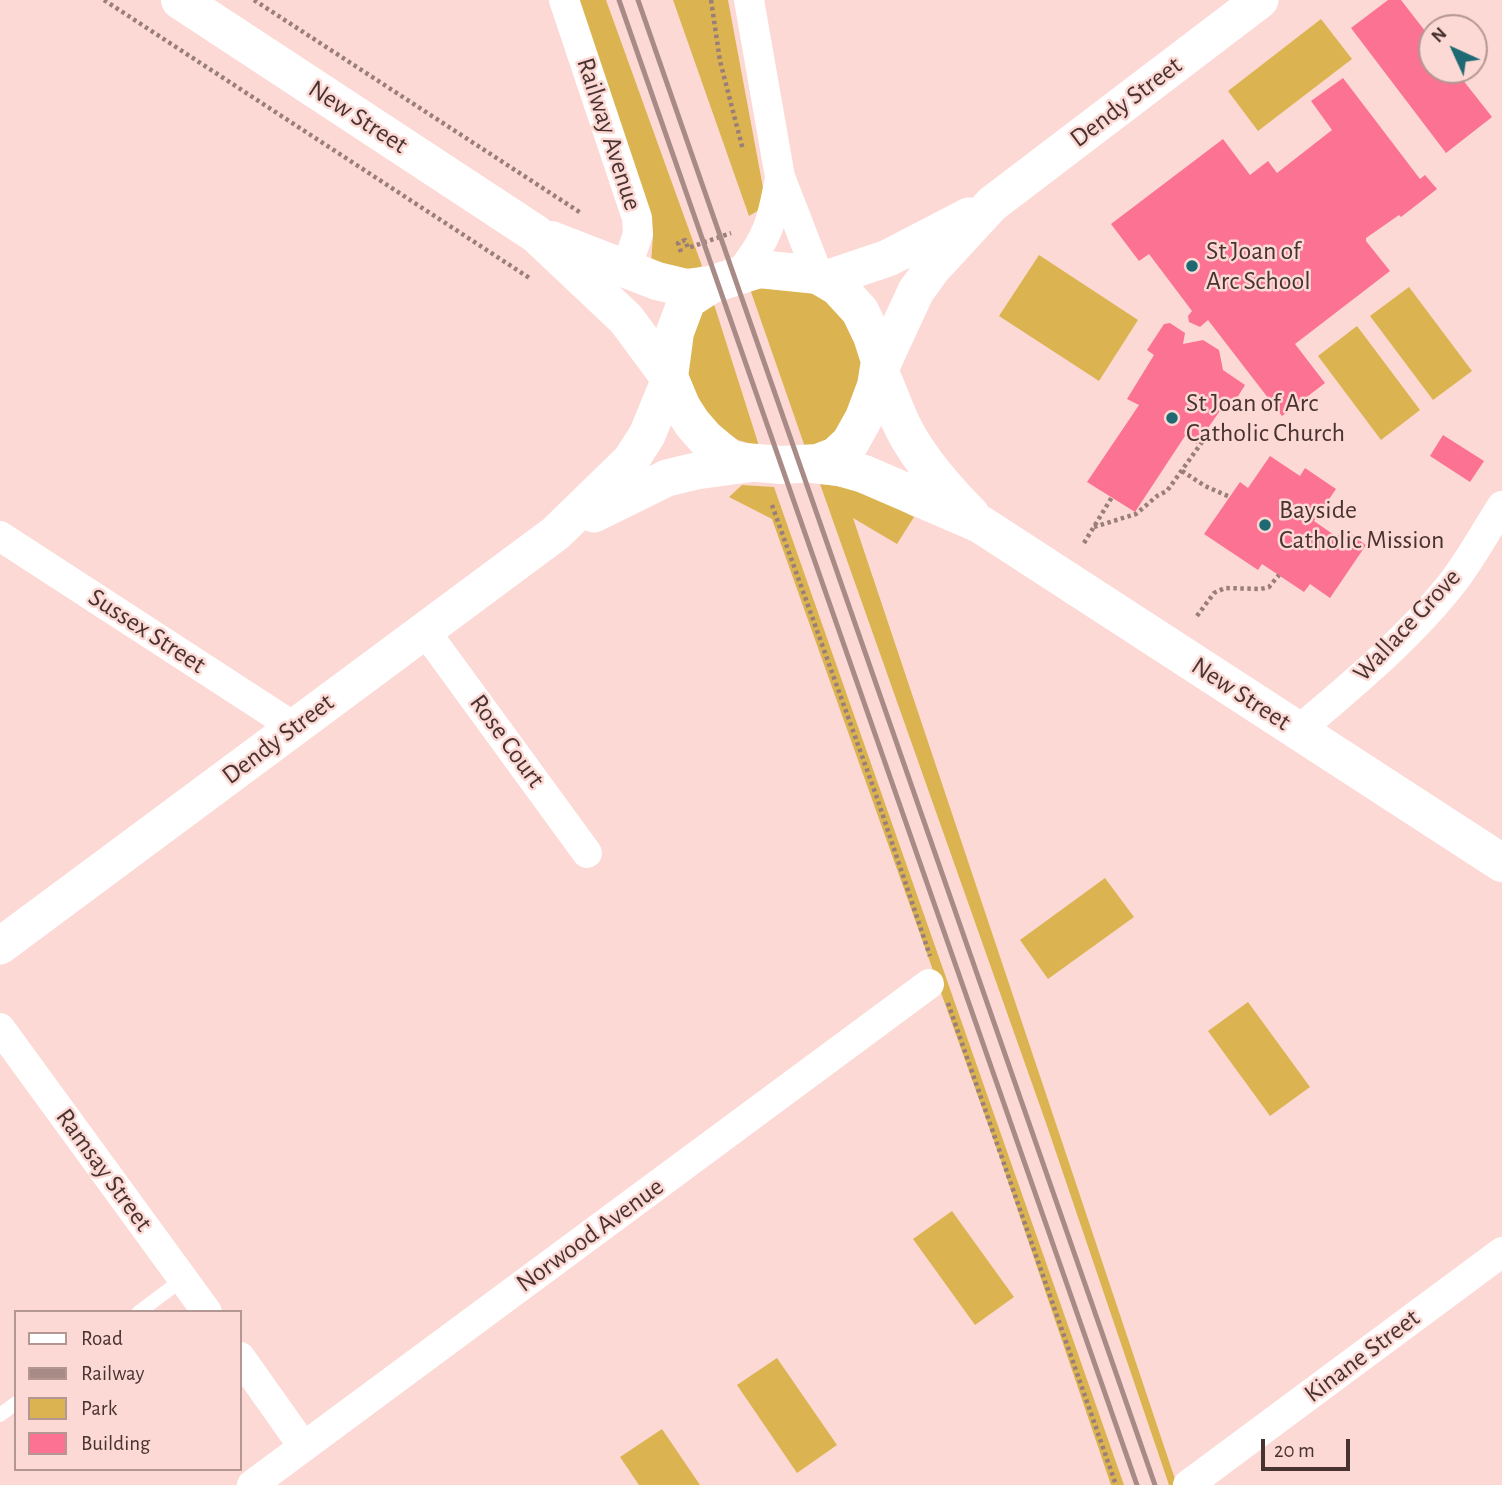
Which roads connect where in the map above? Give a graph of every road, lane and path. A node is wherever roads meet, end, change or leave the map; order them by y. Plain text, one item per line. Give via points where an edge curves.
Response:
1 (104, 0) edge
2 (180, 0) edge
3 (254, 0) edge
4 (564, 0) edge
5 (711, 0) edge
6 (749, 0) edge
7 (1261, 0) edge
8 (744, 155) dead end
9 (780, 177) junction
10 (992, 204) junction
11 (589, 218) dead end
12 (732, 233) dead end
13 (623, 272) junction
14 (822, 277) junction
15 (725, 279) junction
16 (535, 282) dead end
17 (880, 370) junction
18 (669, 378) junction
19 (1205, 438) dead end
20 (755, 463) junction
21 (813, 464) junction
22 (1181, 471) junction
23 (1112, 497) dead end
24 (1230, 497) dead end
25 (1502, 506) edge
26 (980, 524) junction
27 (1094, 527) junction
28 (556, 533) junction
29 (0, 536) edge
30 (1084, 542) dead end
31 (1279, 575) dead end
32 (1197, 616) dead end
33 (425, 631) junction
34 (294, 727) junction
35 (1298, 731) junction
36 (587, 853) dead end
37 (1502, 863) edge
38 (0, 946) edge
39 (929, 984) dead end
40 (0, 1028) edge
41 (1502, 1252) edge
42 (183, 1279) junction
43 (142, 1310) edge
44 (206, 1310) edge
45 (242, 1360) edge
46 (303, 1446) junction
47 (252, 1485) edge
48 (1188, 1485) edge

1 - 16 path
2 - 13 main road, New Street via 536,234
3 - 11 path
4 - 13 street, Railway Avenue via 638,218 639,230
5 - 8 path via 720,61
6 - 9 street
7 - 10 street, Dendy Street
9 - 14 street
9 - 15 street via 769,229 758,251
10 - 14 street, Dendy Street via 888,258 859,270
10 - 17 street, Dendy Street via 916,290
12 - 13 path via 688,248 685,240 678,243 682,252
13 - 15 main road, New Street via 696,288
13 - 18 main road, New Street via 630,322
14 - 15 main road via 766,269
14 - 17 main road via 860,311
15 - 18 main road via 694,294 681,311
17 - 21 main road via 857,433 836,456
17 - 26 main road, New Street via 915,449
18 - 20 main road via 681,405 705,438 730,459
18 - 28 street, Dendy Street via 647,435 631,460
19 - 22 path
20 - 21 main road
20 - 28 street, Dendy Street via 667,478
21 - 26 main road, New Street via 864,474
22 - 24 path
22 - 27 path via 1167,491 1136,513
23 - 27 path
25 - 35 street, Wallace Grove via 1455,578 1425,613
26 - 35 main road, New Street
27 - 30 path
28 - 33 street, Dendy Street
29 - 34 street, Sussex Street
31 - 32 path via 1269,587 1225,588 1214,593
33 - 34 street, Dendy Street
33 - 36 street, Rose Court
34 - 38 street, Dendy Street
35 - 37 main road, New Street
39 - 46 street, Norwood Avenue
40 - 42 street, Ramsay Street
41 - 48 street, Kinane Street
42 - 43 lane
42 - 44 street, Ramsay Street
45 - 46 street
46 - 47 street, Norwood Avenue

